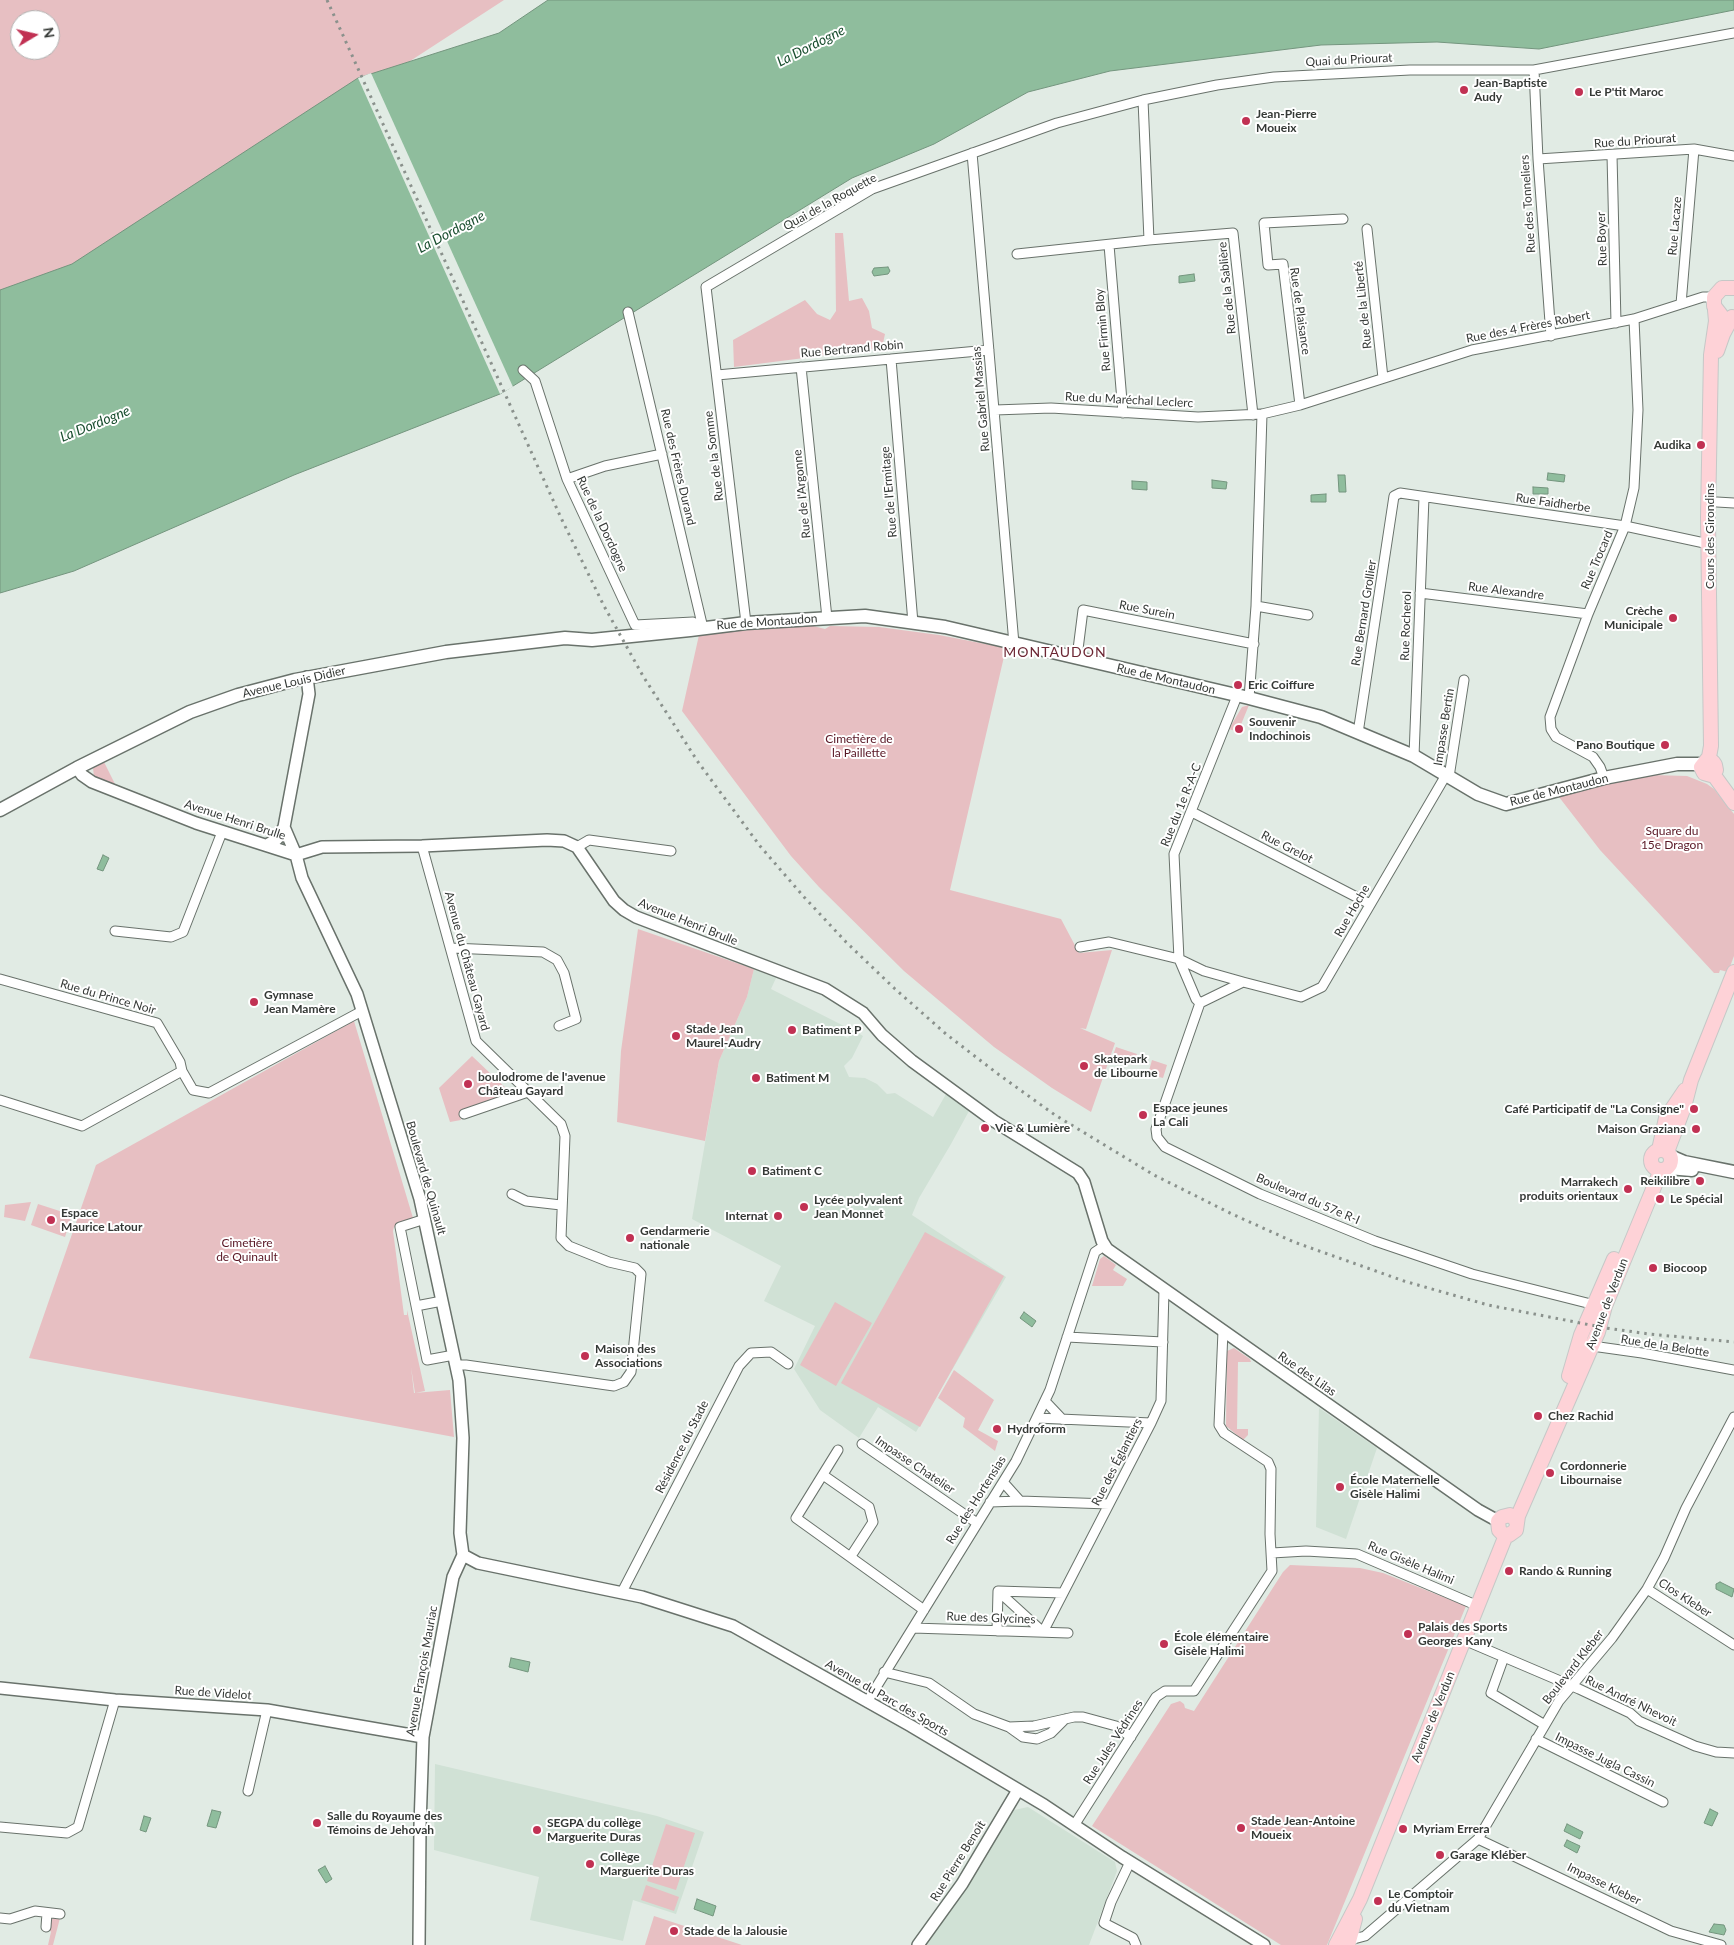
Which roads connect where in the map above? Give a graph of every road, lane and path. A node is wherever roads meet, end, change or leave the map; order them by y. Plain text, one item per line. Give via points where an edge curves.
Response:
1 (1734, 34) edge
2 (1534, 70) junction
3 (1143, 100) junction
4 (1694, 149) junction
5 (972, 153) junction
6 (1612, 155) junction
7 (1734, 156) edge
8 (1538, 159) junction
9 (1343, 219) dead end
10 (1367, 229) dead end
11 (1148, 240) junction
12 (1109, 245) junction
13 (1017, 254) dead end
14 (706, 287) joint
15 (1734, 287) edge
16 (1715, 303) junction
17 (1681, 304) junction
18 (628, 312) dead end
19 (1733, 316) edge
20 (1634, 319) junction
21 (1616, 323) junction
22 (1551, 336) junction
23 (989, 350) junction
24 (891, 358) junction
25 (801, 366) junction
26 (523, 370) dead end
27 (717, 375) junction
28 (1384, 378) junction
29 (1300, 405) junction
30 (995, 410) junction
31 (1123, 413) junction
32 (1257, 415) junction
33 (662, 454) junction
34 (567, 479) junction
35 (1394, 496) joint
36 (1424, 497) junction
37 (1717, 502) junction
38 (1734, 503) edge
39 (1625, 526) junction
40 (1709, 544) junction
41 (1420, 593) junction
42 (1256, 606) junction
43 (1588, 614) junction
44 (1308, 615) dead end
45 (827, 618) junction
46 (746, 623) junction
47 (912, 623) junction
48 (703, 628) junction
49 (635, 630) junction
50 (612, 638) joint
51 (1014, 644) junction
52 (1254, 644) junction
53 (1077, 658) junction
54 (307, 677) junction
55 (1464, 680) dead end
56 (1243, 697) junction
57 (1358, 733) junction
58 (1414, 756) junction
59 (1708, 767) junction
60 (77, 768) junction
61 (1447, 776) junction
62 (1610, 777) junction
63 (1734, 803) edge
64 (0, 810) edge
65 (1192, 812) junction
66 (284, 827) junction
67 (222, 832) junction
68 (267, 845) junction
69 (422, 846) junction
70 (577, 847) junction
71 (671, 851) dead end
72 (296, 855) junction
73 (1370, 904) junction
74 (115, 931) dead end
75 (1080, 947) dead end
76 (452, 948) junction
77 (1179, 959) junction
78 (1734, 972) edge
79 (0, 979) edge
80 (1243, 982) junction
81 (1200, 1003) junction
82 (362, 1011) junction
83 (559, 1026) dead end
84 (182, 1071) junction
85 (528, 1092) junction
86 (0, 1100) edge
87 (464, 1114) dead end
88 (1663, 1160) junction
89 (1734, 1172) edge
90 (512, 1194) dead end
91 (562, 1205) junction
92 (425, 1219) junction
93 (1104, 1246) junction
94 (1164, 1290) junction
95 (442, 1301) junction
96 (1594, 1305) junction
97 (416, 1306) junction
98 (1223, 1331) junction
99 (1066, 1337) junction
100 (1163, 1342) junction
101 (1592, 1346) junction
102 (455, 1360) junction
103 (788, 1364) dead end
104 (1734, 1370) edge
105 (1045, 1401) junction
106 (1734, 1417) edge
107 (1037, 1418) junction
108 (1063, 1420) junction
109 (1151, 1423) junction
110 (862, 1444) dead end
111 (838, 1450) dead end
112 (824, 1475) junction
113 (1003, 1482) junction
114 (1020, 1501) junction
115 (990, 1502) junction
116 (1109, 1504) junction
117 (1507, 1519) junction
118 (977, 1523) junction
119 (1272, 1553) junction
120 (463, 1555) junction
121 (851, 1556) junction
122 (1648, 1589) junction
123 (998, 1591) junction
124 (622, 1592) junction
125 (1063, 1593) junction
126 (1478, 1606) junction
127 (924, 1610) junction
128 (913, 1628) junction
129 (997, 1631) junction
130 (1043, 1632) junction
131 (1068, 1633) dead end
132 (1464, 1640) junction
133 (1734, 1645) edge
134 (1504, 1657) junction
135 (884, 1672) junction
136 (1572, 1686) junction
137 (0, 1688) edge
138 (115, 1700) junction
139 (867, 1702) junction
140 (268, 1710) junction
141 (1065, 1719) junction
142 (1545, 1724) junction
143 (1009, 1727) junction
144 (423, 1737) junction
145 (1131, 1737) junction
146 (1536, 1739) junction
147 (1734, 1753) edge
148 (1018, 1790) junction
149 (248, 1791) dead end
150 (1663, 1802) dead end
151 (1074, 1824) junction
152 (0, 1827) edge
153 (1478, 1840) junction
154 (1130, 1862) junction
155 (1360, 1899) junction
156 (47, 1913) junction
157 (60, 1914) dead end
158 (0, 1918) edge
159 (46, 1927) dead end
160 (1349, 1943) edge
161 (419, 1945) edge
162 (918, 1945) edge
163 (1136, 1945) edge
164 (1264, 1945) edge
165 (1336, 1945) edge
166 (1721, 1945) edge

1 - 2 street, Quai du Priourat
2 - 3 street, Quai du Priourat via 1410,70 1274,76
2 - 8 street, Rue des Tonneliers
3 - 5 street, Quai du Priourat via 1057,123
3 - 11 street
4 - 6 street, Rue du Priourat
4 - 7 street, Rue du Priourat
4 - 17 street, Rue Lacaze
5 - 14 street, Quai de la Roquette via 872,189
5 - 23 street, Rue Gabriel Massias
6 - 8 street, Rue du Priourat
6 - 21 street, Rue Boyer
8 - 22 street, Rue des Tonneliers
9 - 29 street, Rue de Plaisance via 1264,223 1268,264 1283,264
10 - 28 street, Rue de la Liberté
11 - 12 street
11 - 32 street, Rue de la Sablière via 1233,233
12 - 13 street
12 - 31 street, Rue Firmin Bloy
14 - 27 street, Rue de la Somme
15 - 16 main road via 1722,288
16 - 17 street, Rue des 4 Frères Robert via 1703,297
16 - 19 main road, Cours des Girondins via 1723,316
16 - 40 main road, Cours des Girondins via 1711,355
17 - 20 street, Rue des 4 Frères Robert
18 - 33 street, Rue des Frères Durand
19 - 37 main road, Cours des Girondins via 1723,334 1716,360
20 - 21 street, Rue des 4 Frères Robert
20 - 39 street, Rue Trocard via 1638,410 1634,488
21 - 22 street, Rue des 4 Frères Robert
22 - 28 street, Rue des 4 Frères Robert via 1472,350
23 - 24 street, Rue Bertrand Robin
23 - 30 street, Rue Gabriel Massias
24 - 25 street, Rue Bertrand Robin
24 - 47 street, Rue de l'Ermitage
25 - 27 street, Rue Bertrand Robin
25 - 45 street, Rue de l'Argonne
26 - 34 street, Rue de la Dordogne via 535,380
27 - 46 street, Rue de la Somme
28 - 29 street, Rue des 4 Frères Robert
29 - 32 street, Rue des 4 Frères Robert
30 - 31 street, Rue du Maréchal Leclerc via 1051,408
30 - 51 street, Rue Gabriel Massias
31 - 32 street, Rue du Maréchal Leclerc via 1198,417
32 - 42 street, Rue de la Sablière
33 - 34 street via 605,466
33 - 48 street, Rue des Frères Durand
34 - 49 street, Rue de la Dordogne
35 - 36 street, Rue Faidherbe via 1400,493
35 - 57 street, Rue Bernard Grollier
36 - 39 street, Rue Faidherbe
36 - 41 street, Rue Rocherol
37 - 38 street
37 - 59 main road, Cours des Girondins via 1717,735
39 - 40 street, Rue Faidherbe
39 - 43 street, Rue Trocard
40 - 59 main road, Cours des Girondins via 1711,746
41 - 43 street, Rue Alexandre
41 - 58 street, Rue Rocherol
42 - 44 street
42 - 52 street, Rue de la Sablière
43 - 62 street, Rue Trocard via 1550,724 1556,737 1593,757
45 - 46 main road, Rue de Montaudon
45 - 47 main road, Rue de Montaudon via 865,616
46 - 48 main road, Rue de Montaudon
47 - 51 main road, Rue de Montaudon via 945,627
48 - 49 main road, Rue de Montaudon
49 - 50 main road, Rue de Montaudon
50 - 54 main road, Avenue Louis Didier via 565,638 446,652
51 - 53 main road, Rue de Montaudon
52 - 53 street, Rue Surein via 1083,610
52 - 56 street, Rue de la Sablière
53 - 56 main road, Rue de Montaudon
54 - 60 main road, Avenue Louis Didier via 238,695 190,712
54 - 66 street via 309,694
55 - 61 street, Impasse Bertin
56 - 57 main road, Rue de Montaudon via 1321,717
56 - 65 street, Rue du 1e R-A-C
57 - 58 main road, Rue de Montaudon
58 - 61 main road, Rue de Montaudon
59 - 62 main road, Rue de Montaudon via 1677,764
59 - 63 main road
60 - 64 main road, Avenue Louis Didier
60 - 67 street, Avenue Henri Brulle via 92,782
61 - 62 main road, Rue de Montaudon via 1478,794 1506,804
61 - 73 street, Rue Hoche
65 - 73 street, Rue Grelot
65 - 77 street, Rue du 1e R-A-C via 1174,854
66 - 68 street via 277,839
66 - 72 street, Boulevard de Quinault
67 - 68 street, Avenue Henri Brulle
67 - 74 street via 183,932 171,937
68 - 72 street, Avenue Henri Brulle
69 - 70 street, Avenue Henri Brulle via 547,840 564,841
69 - 72 street, Avenue Henri Brulle via 322,847
69 - 76 street, Avenue du Château Gayard
70 - 71 street via 589,840
70 - 93 street, Avenue Henri Brulle via 614,901 624,910 843,999 863,1013 882,1036 912,1061 994,1121 1078,1173 1084,1182
72 - 82 street, Boulevard de Quinault via 302,878 352,982
73 - 80 street, Rue Hoche via 1322,987 1301,997
75 - 77 street, Rue Hoche via 1109,942
76 - 83 street via 543,952 557,960 564,973 576,1019
76 - 85 street, Avenue du Château Gayard via 476,1041
77 - 80 street, Rue Hoche via 1204,971
77 - 81 street
78 - 88 main road, Avenue de Verdun via 1691,1080 1666,1118
79 - 84 street, Rue du Prince Noir via 157,1023
80 - 81 street
81 - 96 street, Boulevard du 57e R-I via 1156,1130 1164,1147 1260,1194 1375,1241 1472,1274
82 - 84 street, Rue du Prince Noir via 209,1093 193,1090
82 - 92 street, Boulevard de Quinault
84 - 86 street via 82,1126
85 - 87 street
85 - 91 street, Avenue du Château Gayard via 562,1124 565,1136
88 - 89 main road via 1683,1170
88 - 96 main road, Avenue de Verdun
88 - 101 main road, Avenue de Verdun
90 - 91 street via 526,1201
91 - 102 street, Avenue du Château Gayard via 561,1238 569,1246 608,1262 634,1268 641,1274 630,1372 624,1382 614,1386 466,1365
92 - 95 street, Boulevard de Quinault
92 - 97 street via 400,1227
93 - 94 street, Rue des Lilas
93 - 99 street, Rue des Hortensias via 1095,1252
94 - 98 street, Rue des Lilas
94 - 100 street, Rue des Églantiers
95 - 97 street
95 - 102 street, Boulevard de Quinault
96 - 117 main road, Avenue de Verdun via 1554,1416
97 - 102 street via 427,1360
98 - 117 street, Rue des Lilas via 1478,1510
98 - 119 street, Rue Jules Védrines via 1219,1425 1224,1433 1268,1462 1271,1470
99 - 100 street
99 - 105 street, Rue des Hortensias
100 - 109 street, Rue des Églantiers via 1161,1401
101 - 104 street, Rue de la Belotte
101 - 117 main road, Avenue de Verdun
102 - 120 street, Boulevard de Quinault via 462,1406 460,1532
103 - 124 street, Résidence du Stade via 772,1352 751,1354 739,1366
105 - 107 street, Rue des Hortensias
105 - 108 street
106 - 122 street, Boulevard Kleber
107 - 108 street
107 - 113 street, Rue des Hortensias
108 - 109 street
109 - 116 street, Rue des Églantiers
110 - 118 street, Impasse Chatelier
111 - 112 street
112 - 121 street via 869,1507 872,1522
112 - 121 street via 796,1518
113 - 114 street
113 - 115 street, Rue des Hortensias
114 - 115 street
114 - 116 street
115 - 118 street, Rue des Hortensias
116 - 125 street, Rue des Églantiers
117 - 126 main road, Avenue de Verdun via 1499,1530 1506,1535
118 - 127 street, Rue des Hortensias
119 - 126 street, Rue Gisèle Halimi via 1357,1554
119 - 145 street, Rue Jules Védrines via 1272,1571 1194,1691 1165,1691 1156,1697
120 - 124 street, Avenue du Parc des Sports via 478,1563
120 - 144 street, Avenue François Mauriac via 453,1576
121 - 127 street
122 - 133 street, Clos Kleber
122 - 136 street, Boulevard Kleber
123 - 125 street
123 - 129 street
123 - 130 street
124 - 139 street, Avenue du Parc des Sports via 733,1626
125 - 130 street, Rue des Églantiers
126 - 132 main road, Avenue de Verdun
127 - 128 street, Rue des Hortensias
128 - 129 street, Rue des Glycines
128 - 135 street, Rue des Hortensias
129 - 130 street, Rue des Glycines
130 - 131 street, Rue des Glycines
132 - 134 street, Rue André Nhevoit
132 - 155 main road, Avenue de Verdun
134 - 136 street, Rue André Nhevoit
134 - 142 street via 1491,1693
135 - 139 street, Rue des Hortensias
135 - 143 street via 929,1683 974,1714
136 - 142 street, Boulevard Kleber
136 - 147 street, Rue André Nhevoit via 1695,1746
137 - 138 street, Rue de Videlot
138 - 140 street, Rue de Videlot
138 - 152 street via 78,1826 67,1834
139 - 148 street, Avenue du Parc des Sports
140 - 144 street, Rue de Videlot
140 - 149 street
141 - 143 street via 1034,1726
141 - 143 street via 1051,1733 1037,1739 1023,1737
141 - 145 street via 1083,1717 1099,1720 1116,1726
142 - 146 street, Boulevard Kleber
144 - 161 street, Avenue François Mauriac
145 - 151 street, Rue Jules Védrines
146 - 150 street, Impasse Jugla Cassin
146 - 153 street, Boulevard Kleber
148 - 151 street, Avenue du Parc des Sports
148 - 162 street, Rue Pierre Benoît via 962,1884
151 - 154 street, Avenue du Parc des Sports
153 - 160 street, Boulevard Kleber via 1364,1936
153 - 166 street, Impasse Kleber via 1671,1931
154 - 163 street via 1104,1923 1133,1938
154 - 164 street, Avenue du Parc des Sports
155 - 160 main road, Avenue de Verdun
155 - 165 main road, Avenue de Verdun
156 - 157 street
156 - 158 street
156 - 159 street

